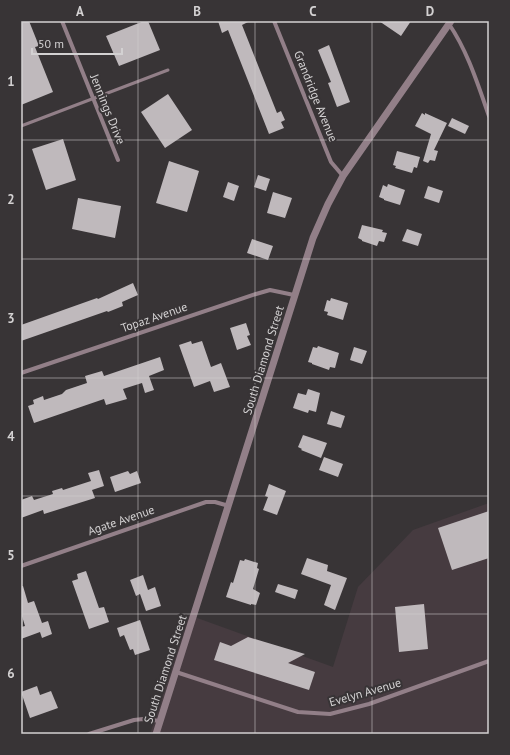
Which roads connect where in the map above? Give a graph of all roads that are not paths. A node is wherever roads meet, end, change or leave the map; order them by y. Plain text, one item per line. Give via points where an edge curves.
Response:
1 (62, 21) edge
2 (274, 21) edge
3 (450, 23) edge
4 (168, 70) dead end
5 (93, 98) junction
6 (489, 116) edge
7 (21, 126) edge
8 (118, 160) dead end
9 (343, 176) junction
10 (294, 295) junction
11 (21, 373) edge
12 (229, 506) junction
13 (21, 566) edge
14 (489, 661) edge
15 (176, 672) junction
16 (160, 721) junction
17 (89, 734) edge
18 (156, 734) edge

1 - 5 street, Jennings Drive
2 - 9 street, Grandridge Avenue via 331,162
3 - 6 street via 467,55
3 - 9 street, South Diamond Street
4 - 5 lane
5 - 7 lane
5 - 8 street, Jennings Drive
9 - 10 street, South Diamond Street via 313,238
10 - 11 street, Topaz Avenue via 270,290
10 - 12 street, South Diamond Street
12 - 13 street, Agate Avenue via 206,502
12 - 15 street, South Diamond Street
14 - 15 street, Evelyn Avenue via 369,704 330,714 298,712
15 - 16 street, South Diamond Street
16 - 17 street via 134,720
16 - 18 street, South Diamond Street

